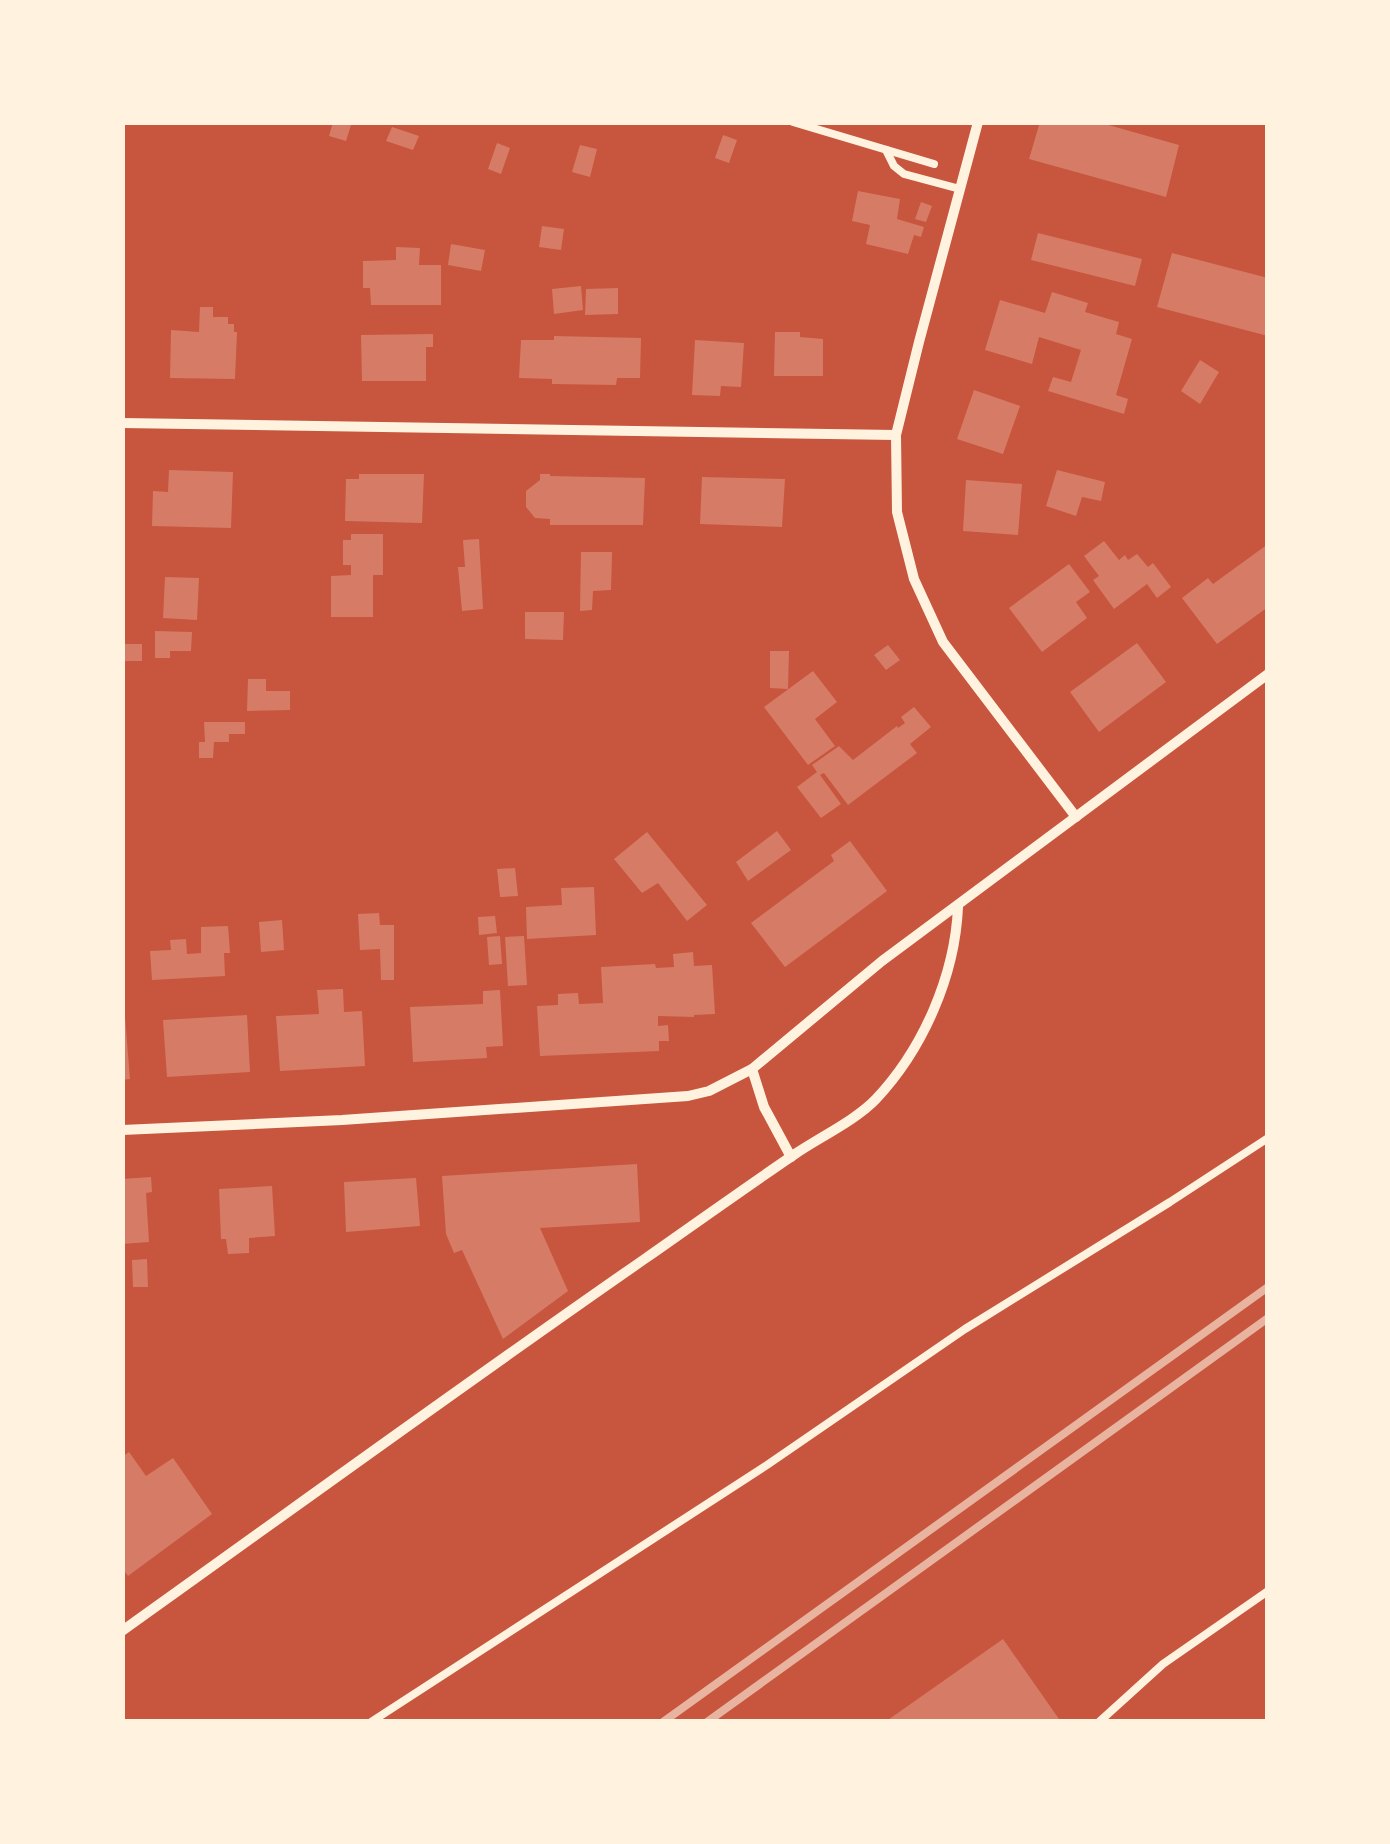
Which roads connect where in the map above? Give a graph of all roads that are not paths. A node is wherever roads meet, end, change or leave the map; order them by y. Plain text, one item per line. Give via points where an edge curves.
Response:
1 (794, 122) edge
2 (978, 122) edge
3 (886, 150) junction
4 (934, 164) dead end
5 (960, 189) junction
6 (122, 423) edge
7 (896, 436) junction
8 (1268, 674) edge
9 (1076, 816) junction
10 (958, 908) junction
11 (752, 1069) junction
12 (122, 1130) edge
13 (1268, 1138) edge
14 (791, 1157) junction
15 (1268, 1592) edge
16 (122, 1631) edge
17 (371, 1722) edge
18 (1099, 1722) edge

1 - 3 lane
2 - 5 street
3 - 4 lane
3 - 5 lane via 904,174
5 - 7 street
6 - 7 street
7 - 9 street via 897,512 914,579 944,642
8 - 9 street
9 - 10 street
10 - 11 street
10 - 14 street via 950,956 918,1044 872,1103
11 - 12 street via 688,1096
11 - 14 street
13 - 17 lane via 965,1329
14 - 16 street
15 - 18 lane via 1163,1664

